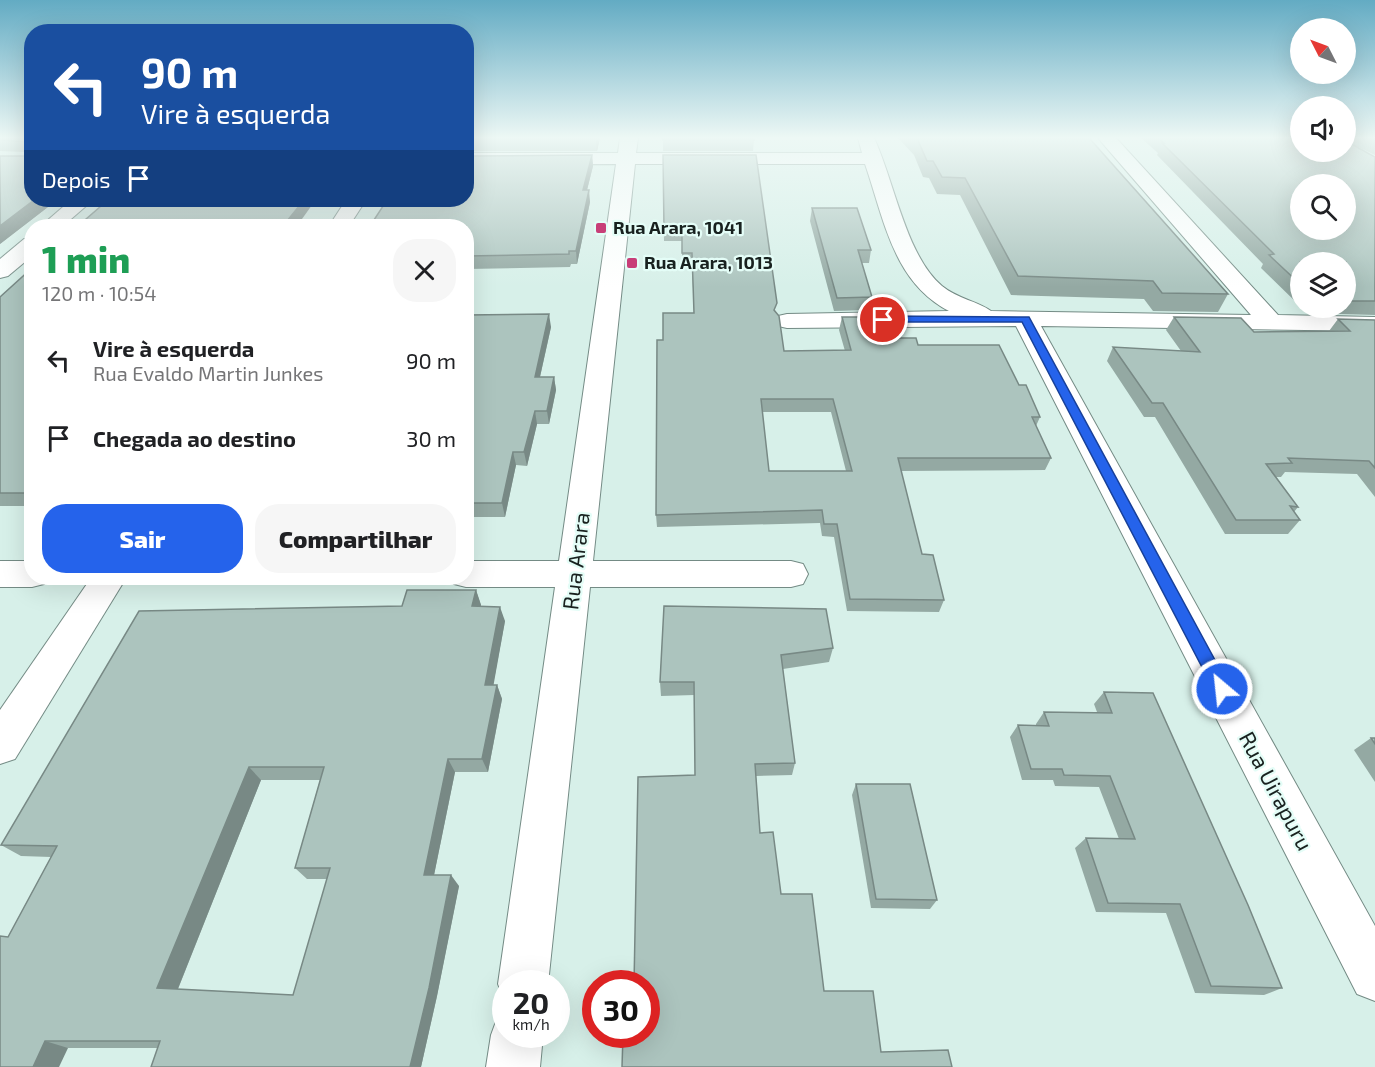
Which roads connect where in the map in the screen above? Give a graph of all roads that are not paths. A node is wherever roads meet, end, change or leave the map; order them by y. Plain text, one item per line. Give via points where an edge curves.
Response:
1 (622, 188) edge
2 (884, 188) edge
3 (1151, 188) edge
4 (74, 207) edge
5 (60, 219) edge
6 (24, 251) edge
7 (0, 271) edge
8 (1014, 319) junction
9 (787, 321) dead end
10 (1271, 322) junction
11 (1375, 324) edge
12 (0, 574) edge
13 (24, 574) edge
14 (474, 574) edge
15 (574, 574) junction
16 (791, 574) dead end
17 (105, 585) edge
18 (0, 745) edge
19 (525, 970) edge
20 (1375, 976) edge
21 (515, 1048) edge
22 (513, 1067) edge

1 - 15 street, Rua Arara
2 - 8 street via 911,265 921,280 946,300 973,312
3 - 10 street
4 - 5 street
6 - 7 street
8 - 9 street
8 - 10 street
8 - 20 street, Rua Uirapuru
10 - 11 street
12 - 13 street
14 - 15 street
15 - 16 street
15 - 19 street, Rua Arara
17 - 18 street
21 - 22 street

